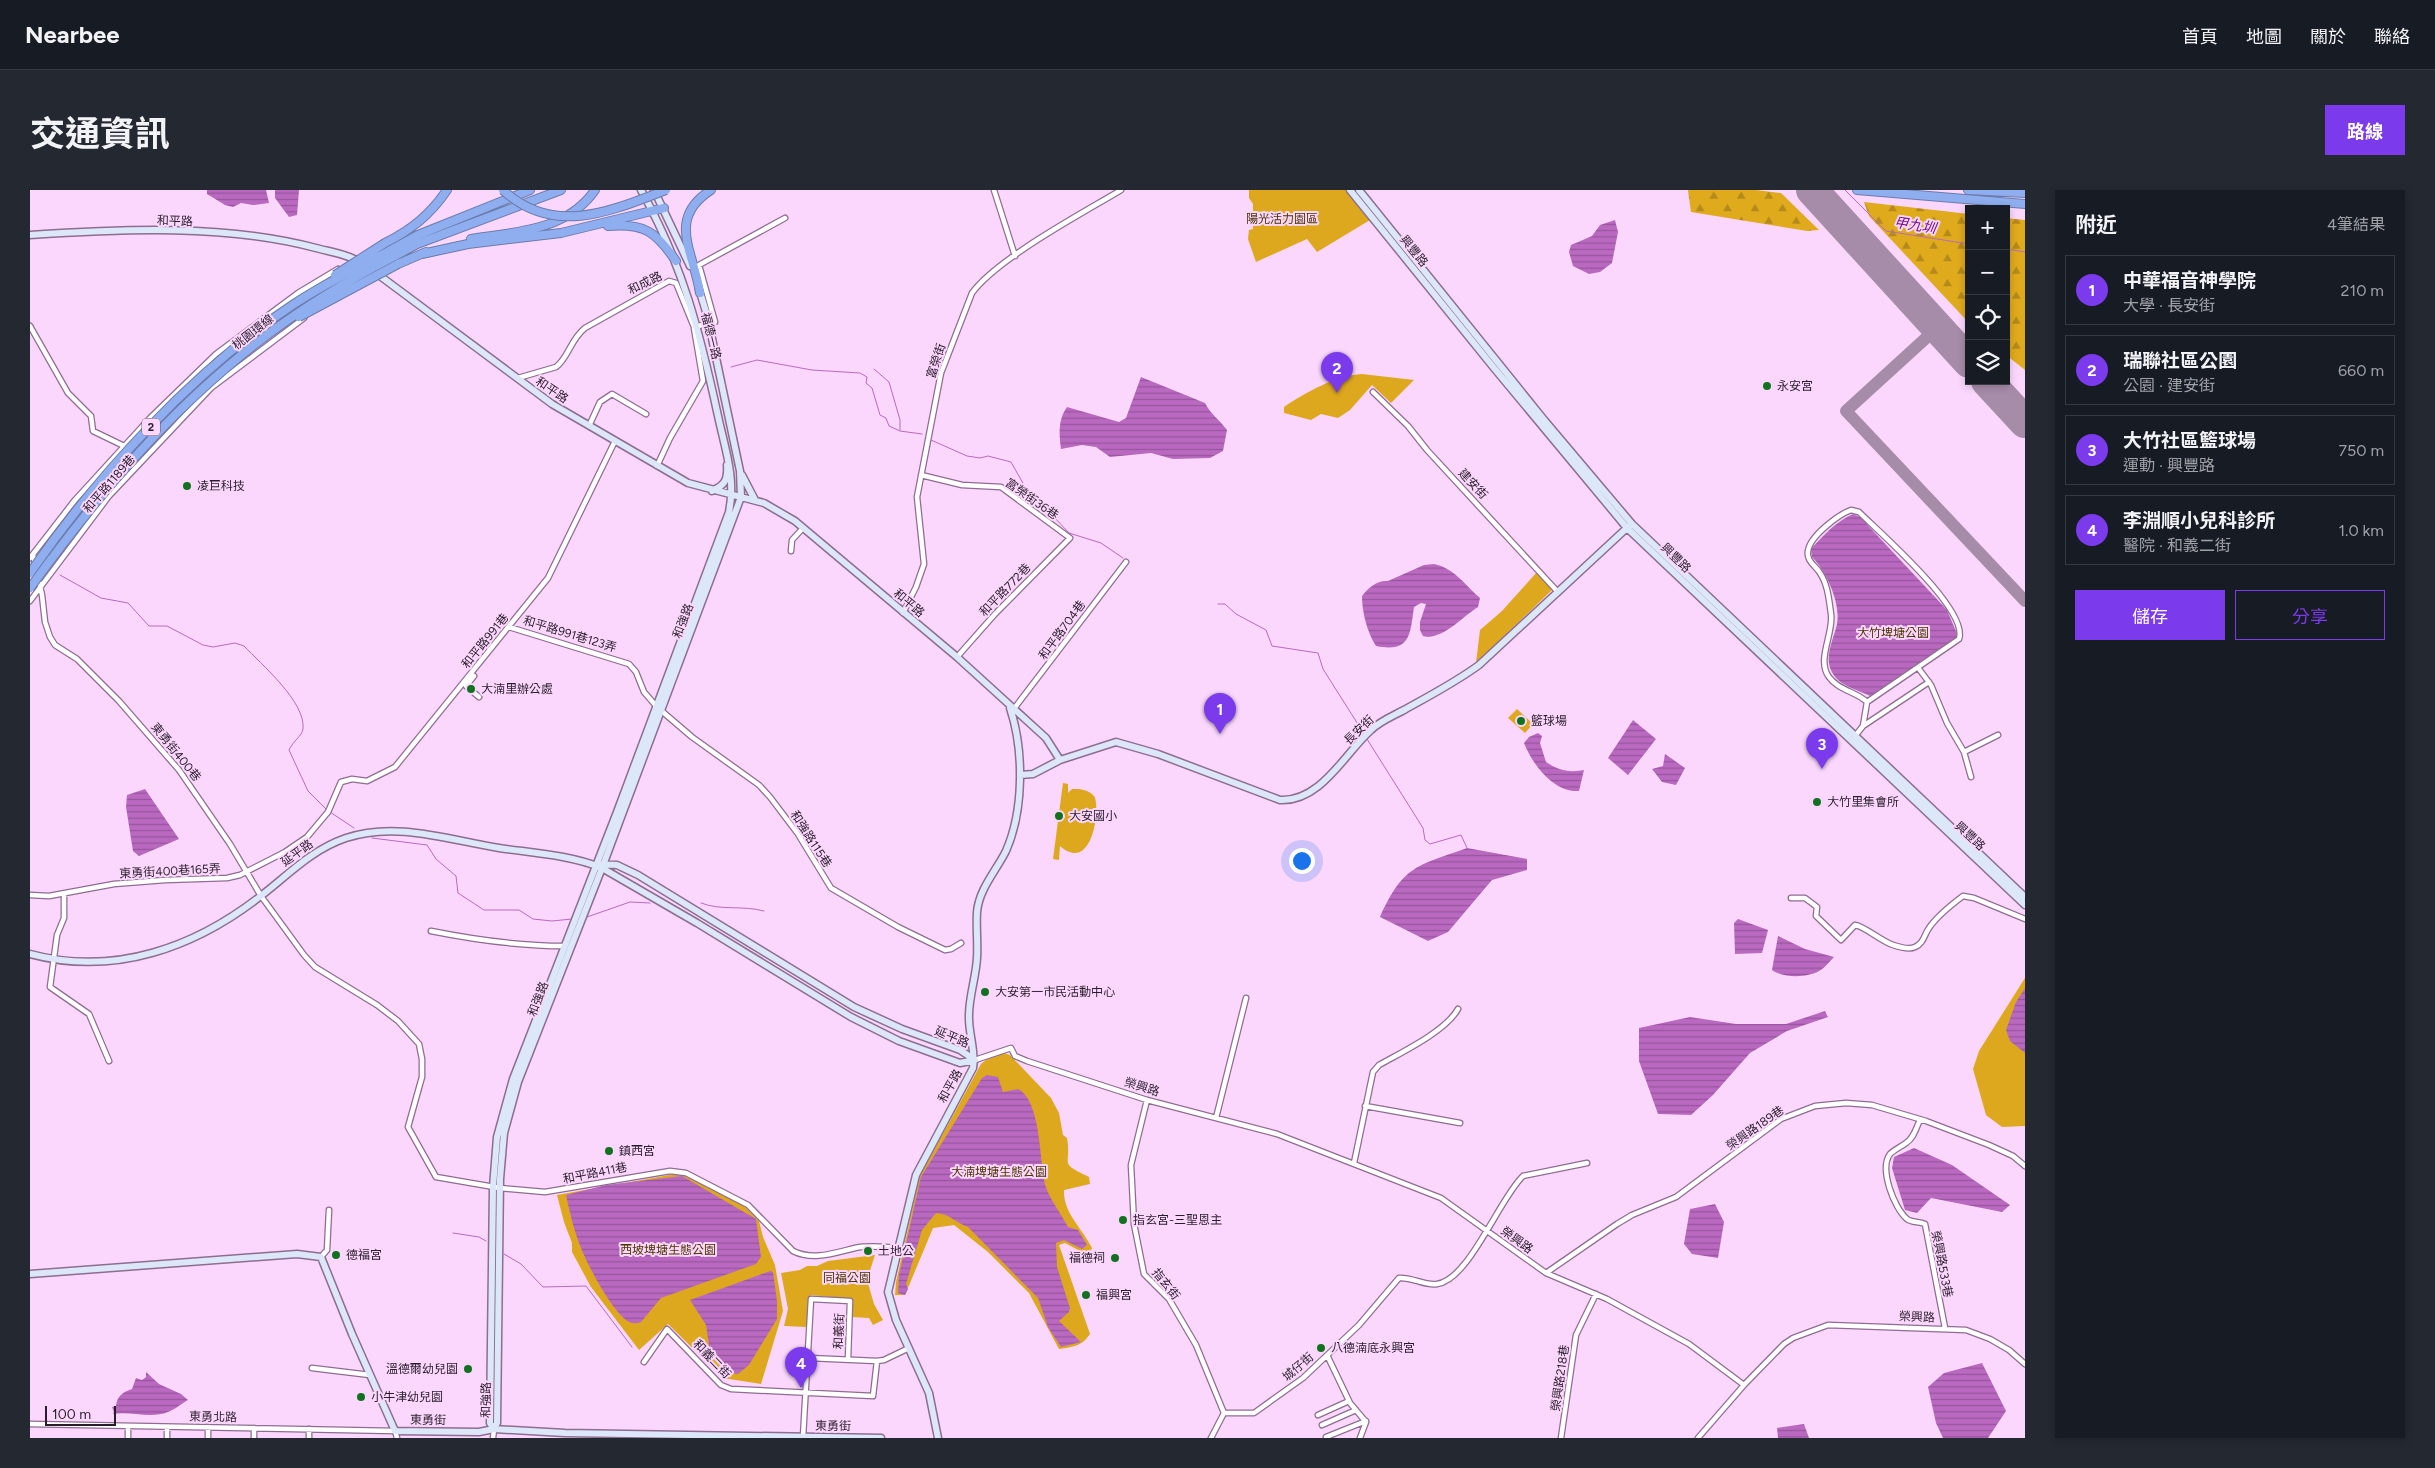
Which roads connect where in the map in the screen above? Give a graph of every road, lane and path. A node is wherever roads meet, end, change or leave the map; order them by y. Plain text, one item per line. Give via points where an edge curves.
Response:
1 (441, 190) edge
2 (447, 190) edge
3 (503, 190) edge
4 (530, 190) edge
5 (561, 190) edge
6 (594, 190) edge
7 (641, 190) edge
8 (654, 190) edge
9 (666, 190) edge
10 (711, 190) edge
11 (994, 190) edge
12 (1121, 190) edge
13 (1350, 190) edge
14 (1359, 190) edge
15 (1857, 190) edge
16 (1968, 190) edge
17 (2025, 193) edge
18 (2025, 204) edge
19 (664, 208) junction
20 (654, 212) junction
21 (786, 218) dead end
22 (584, 228) junction
23 (30, 235) edge
24 (389, 250) junction
25 (422, 254) junction
26 (1015, 256) junction
27 (354, 259) junction
28 (676, 261) junction
29 (378, 273) junction
30 (700, 293) junction
31 (708, 324) junction
32 (30, 326) edge
33 (696, 326) junction
34 (267, 335) junction
35 (516, 378) junction
36 (1373, 392) dead end
37 (646, 414) dead end
38 (589, 426) junction
39 (722, 434) junction
40 (615, 441) junction
41 (124, 446) junction
42 (657, 466) junction
43 (740, 471) junction
44 (921, 475) junction
45 (712, 491) junction
46 (733, 496) junction
47 (741, 497) junction
48 (75, 500) junction
49 (755, 500) junction
50 (96, 512) junction
51 (1629, 526) junction
52 (803, 528) junction
53 (1070, 538) joint
54 (791, 552) dead end
55 (31, 556) edge
56 (1126, 562) dead end
57 (30, 573) edge
58 (39, 586) junction
59 (30, 588) edge
60 (1557, 591) junction
61 (30, 601) edge
62 (903, 613) junction
63 (509, 626) junction
64 (957, 657) junction
65 (1919, 669) junction
66 (474, 676) dead end
67 (1928, 682) junction
68 (479, 697) dead end
69 (1867, 702) junction
70 (1011, 708) junction
71 (659, 709) junction
72 (1863, 726) junction
73 (1998, 735) dead end
74 (1855, 736) junction
75 (1964, 752) junction
76 (1060, 760) junction
77 (1020, 775) junction
78 (1971, 777) dead end
79 (601, 866) junction
80 (246, 870) junction
81 (64, 894) junction
82 (30, 895) edge
83 (261, 896) junction
84 (2025, 897) edge
85 (1791, 898) dead end
86 (2025, 905) edge
87 (2025, 919) edge
88 (431, 931) dead end
89 (961, 943) dead end
90 (567, 947) junction
91 (30, 954) edge
92 (53, 959) junction
93 (1246, 998) dead end
94 (1458, 1008) dead end
95 (398, 1021) joint
96 (974, 1060) junction
97 (109, 1061) dead end
98 (1148, 1100) junction
99 (1365, 1106) junction
100 (1216, 1118) junction
101 (1920, 1120) junction
102 (1460, 1123) dead end
103 (1354, 1163) junction
104 (1587, 1164) dead end
105 (2025, 1166) edge
106 (496, 1188) junction
107 (329, 1210) dead end
108 (1486, 1230) junction
109 (899, 1248) junction
110 (321, 1257) junction
111 (1546, 1273) junction
112 (30, 1274) edge
113 (1596, 1294) junction
114 (1945, 1328) junction
115 (909, 1348) junction
116 (1327, 1355) junction
117 (809, 1358) junction
118 (848, 1359) junction
119 (876, 1361) junction
120 (644, 1362) dead end
121 (2025, 1364) edge
122 (312, 1368) dead end
123 (370, 1375) junction
124 (1744, 1385) junction
125 (807, 1392) junction
126 (1349, 1401) junction
127 (1356, 1410) junction
128 (1224, 1413) junction
129 (1318, 1415) dead end
130 (1366, 1421) junction
131 (30, 1424) edge
132 (1322, 1425) dead end
133 (128, 1426) junction
134 (167, 1427) junction
135 (208, 1427) junction
136 (254, 1428) junction
137 (309, 1429) junction
138 (494, 1429) junction
139 (395, 1431) junction
140 (603, 1436) edge
141 (783, 1437) edge
142 (804, 1437) junction
143 (1326, 1437) dead end
144 (128, 1438) edge
145 (167, 1438) edge
146 (208, 1438) edge
147 (254, 1438) edge
148 (309, 1438) edge
149 (397, 1438) edge
150 (493, 1438) edge
151 (881, 1438) edge
152 (938, 1438) edge
153 (1211, 1438) edge
154 (1360, 1438) edge
155 (1561, 1438) edge
156 (1698, 1438) edge

1 - 24 highway
2 - 24 highway via 432,210
3 - 9 highway, bridge via 538,211 572,216 606,212
4 - 24 highway, 桃園環線 / 2 via 418,234
5 - 24 highway, 桃園環線 / 2 via 417,244
6 - 25 highway, bridge via 571,214 556,222 452,242
7 - 20 street, 福德一路
8 - 19 street, 福德一路
10 - 30 highway via 688,212 684,230
11 - 26 street
12 - 26 street, 富榮街
13 - 51 street, 興豐路 via 1500,376
14 - 51 street, 興豐路
15 - 18 highway
16 - 17 highway
19 - 20 highway
19 - 30 street, 福德一路
20 - 22 highway
20 - 28 street, 福德一路
21 - 31 street via 699,265 715,322
22 - 25 highway via 468,244
22 - 28 highway via 627,226 645,229 664,243
23 - 27 street, 和平路 via 130,230 264,236
24 - 34 highway, 桃園環線 / 2, bridge
24 - 57 highway, 桃園環線 / 2, bridge via 352,263 220,360 128,451
25 - 34 highway, bridge
26 - 44 street, 富榮街 via 972,293 941,373
27 - 29 street, 和平路
27 - 41 street, 和平路1189巷 via 298,293 216,354
28 - 33 street, 福德一路
29 - 35 street, 和平路
29 - 50 street, 和平路1189巷 via 296,322 211,388
30 - 31 street, 福德一路
31 - 33 street
31 - 43 street, 福德一路
32 - 41 street via 68,393 91,416 93,431
33 - 35 street, 和成路 via 676,283 669,281 585,328 575,336 556,367
33 - 39 street, 福德一路
33 - 42 street via 703,381
34 - 59 highway, 桃園環線 / 2, bridge via 180,409 94,504
35 - 38 street, 和平路
36 - 60 street, 建安街 via 1408,426
37 - 38 street via 612,394 600,402
38 - 40 street, 和平路
39 - 45 street via 727,477 722,487
39 - 46 street, 福德一路 via 731,465
40 - 42 street, 和平路
40 - 63 street, 和平路991巷 via 551,573
41 - 48 street, 和平路1189巷
42 - 45 street, 和平路 via 688,483
43 - 47 street, 福德一路
43 - 49 street
44 - 53 street, 富榮街36巷 via 962,485 1002,487
44 - 62 street, 富榮街 via 917,509 924,564
45 - 46 street, 和平路
46 - 47 street, 和平路
46 - 71 street, 和強路
47 - 49 street, 和平路
47 - 71 street, 和強路
48 - 50 street
48 - 55 street, 和平路1189巷
49 - 52 street, 和平路 via 779,511
50 - 58 street, 和平路1189巷
51 - 60 street, 長安街
51 - 74 street, 興豐路
51 - 86 street, 興豐路
52 - 54 street via 792,540
52 - 62 street, 和平路
53 - 64 street, 和平路772巷
55 - 58 street, 東勇街400巷
56 - 70 street, 和平路704巷
58 - 61 street, 和平路1189巷
58 - 80 street, 東勇街400巷 via 50,637 55,645 77,659 160,748 200,798
60 - 76 street, 長安街 via 1465,676 1372,729 1332,773 1289,800 1280,800 1158,754 1116,742
62 - 64 street, 和平路
63 - 71 street, 和平路991巷123弄 via 622,660 636,672 644,692
63 - 80 street, 和平路991巷 via 395,767 367,780 341,782 329,810 307,837 296,846
64 - 70 street, 和平路
65 - 67 street
65 - 69 street
65 - 69 street via 1959,640 1960,629 1953,613 1940,592 1859,512 1851,510 1841,514 1814,540 1807,552 1828,592 1832,623 1825,668 1835,682
66 - 68 street via 466,686
67 - 72 street
67 - 75 street
69 - 72 street
70 - 76 street, 和平路 via 1046,738
70 - 77 street, 和平路 via 1019,741
71 - 79 street, 和強路
71 - 89 street, 和強路115巷 via 759,785 798,834 831,888 945,950
72 - 74 street
73 - 75 street
74 - 84 street, 興豐路
75 - 78 street
76 - 77 street via 1033,774
77 - 96 street, 和平路 via 1008,843 984,888 977,911 977,957 969,1015
79 - 83 street, 延平路 via 391,830 360,834 330,844 303,861
79 - 90 street, 和強路
79 - 96 street, 延平路 via 617,865 638,875 854,1007 902,1030 960,1050
79 - 96 street, 延平路 via 872,1029 960,1063
80 - 81 street, 東勇街400巷165弄 via 227,878 114,884
80 - 83 street, 東勇街400巷
81 - 82 street, 東勇街400巷165弄
81 - 92 street via 64,918
83 - 92 street, 延平路 via 208,932 151,955 114,961
83 - 95 street, 東勇街400巷 via 316,967
85 - 87 street via 1805,898 1817,907 1816,916 1841,940 1855,925 1860,925 1873,936 1901,948 1914,948 1922,943 1929,928 1963,896
88 - 90 street via 485,942
90 - 106 street, 和強路 via 509,1114
91 - 92 street, 延平路
92 - 97 street via 50,988 89,1014
93 - 100 street
94 - 99 street via 1455,1015 1437,1030 1379,1065 1373,1072
95 - 106 street, 和平路411巷 via 419,1044 422,1076 408,1127 433,1174
96 - 98 street, 榮興路 via 1011,1048 1015,1056 1027,1061
96 - 109 street, 和平路 via 973,1068 916,1175
98 - 100 street, 榮興路
98 - 128 street, 指玄街 via 1131,1165 1134,1224 1144,1274 1169,1299 1196,1345
99 - 102 street
99 - 103 street
100 - 103 street, 榮興路 via 1277,1134
101 - 105 street, 榮興路189巷 via 1989,1145 2013,1156
101 - 111 street, 榮興路189巷 via 1859,1103 1804,1108 1769,1127 1676,1197 1632,1215
101 - 114 street, 榮興路533巷 via 1912,1138 1890,1155 1887,1163 1889,1184 1899,1209 1909,1221 1925,1224
103 - 108 street, 榮興路 via 1441,1198
104 - 108 street via 1524,1176 1505,1198
106 - 109 street, 和平路411巷 via 554,1191 678,1171 695,1176 748,1205 793,1251 800,1254 815,1256 878,1246
106 - 138 street, 和強路 via 497,1423
107 - 110 street via 327,1250
108 - 111 street, 榮興路
108 - 116 street, 城仔街 via 1456,1274 1436,1284 1399,1278 1373,1310
109 - 115 street, 和平路 via 888,1292
110 - 112 street via 297,1254
110 - 123 street, 東勇街
111 - 113 street, 榮興路
113 - 124 street, 榮興路 via 1690,1344
113 - 155 street, 榮興路218巷 via 1576,1335
114 - 121 street, 榮興路 via 1980,1334 2009,1350
114 - 124 street, 榮興路 via 1836,1324 1822,1327 1788,1341
115 - 119 street
115 - 152 street, 和平路 via 930,1393
116 - 126 street
116 - 128 street, 城仔街 via 1304,1378 1254,1413
117 - 118 street
117 - 118 street, 和義街 via 811,1298 850,1301
117 - 125 street, 和義街
118 - 119 street
119 - 125 street, 和義二街 via 874,1396
120 - 125 street, 和義二街 via 667,1329 730,1390
122 - 123 street
123 - 139 street, 東勇街
124 - 156 street
125 - 142 street, 和義街
126 - 127 street
126 - 129 street
127 - 130 street
127 - 132 street
128 - 153 street
130 - 143 street
130 - 154 street
131 - 133 street, 東勇北路
133 - 134 street, 東勇北路
133 - 144 street
134 - 135 street, 東勇北路
134 - 145 street
135 - 136 street, 東勇北路
135 - 146 street
136 - 137 street, 東勇北路
136 - 147 street
137 - 139 street, 東勇北路
137 - 148 street
138 - 139 street, 東勇街 via 479,1432
138 - 140 street, 東勇街
138 - 150 street
139 - 149 street
140 - 141 street, 東勇街
141 - 142 street, 東勇街
142 - 151 street, 東勇街

